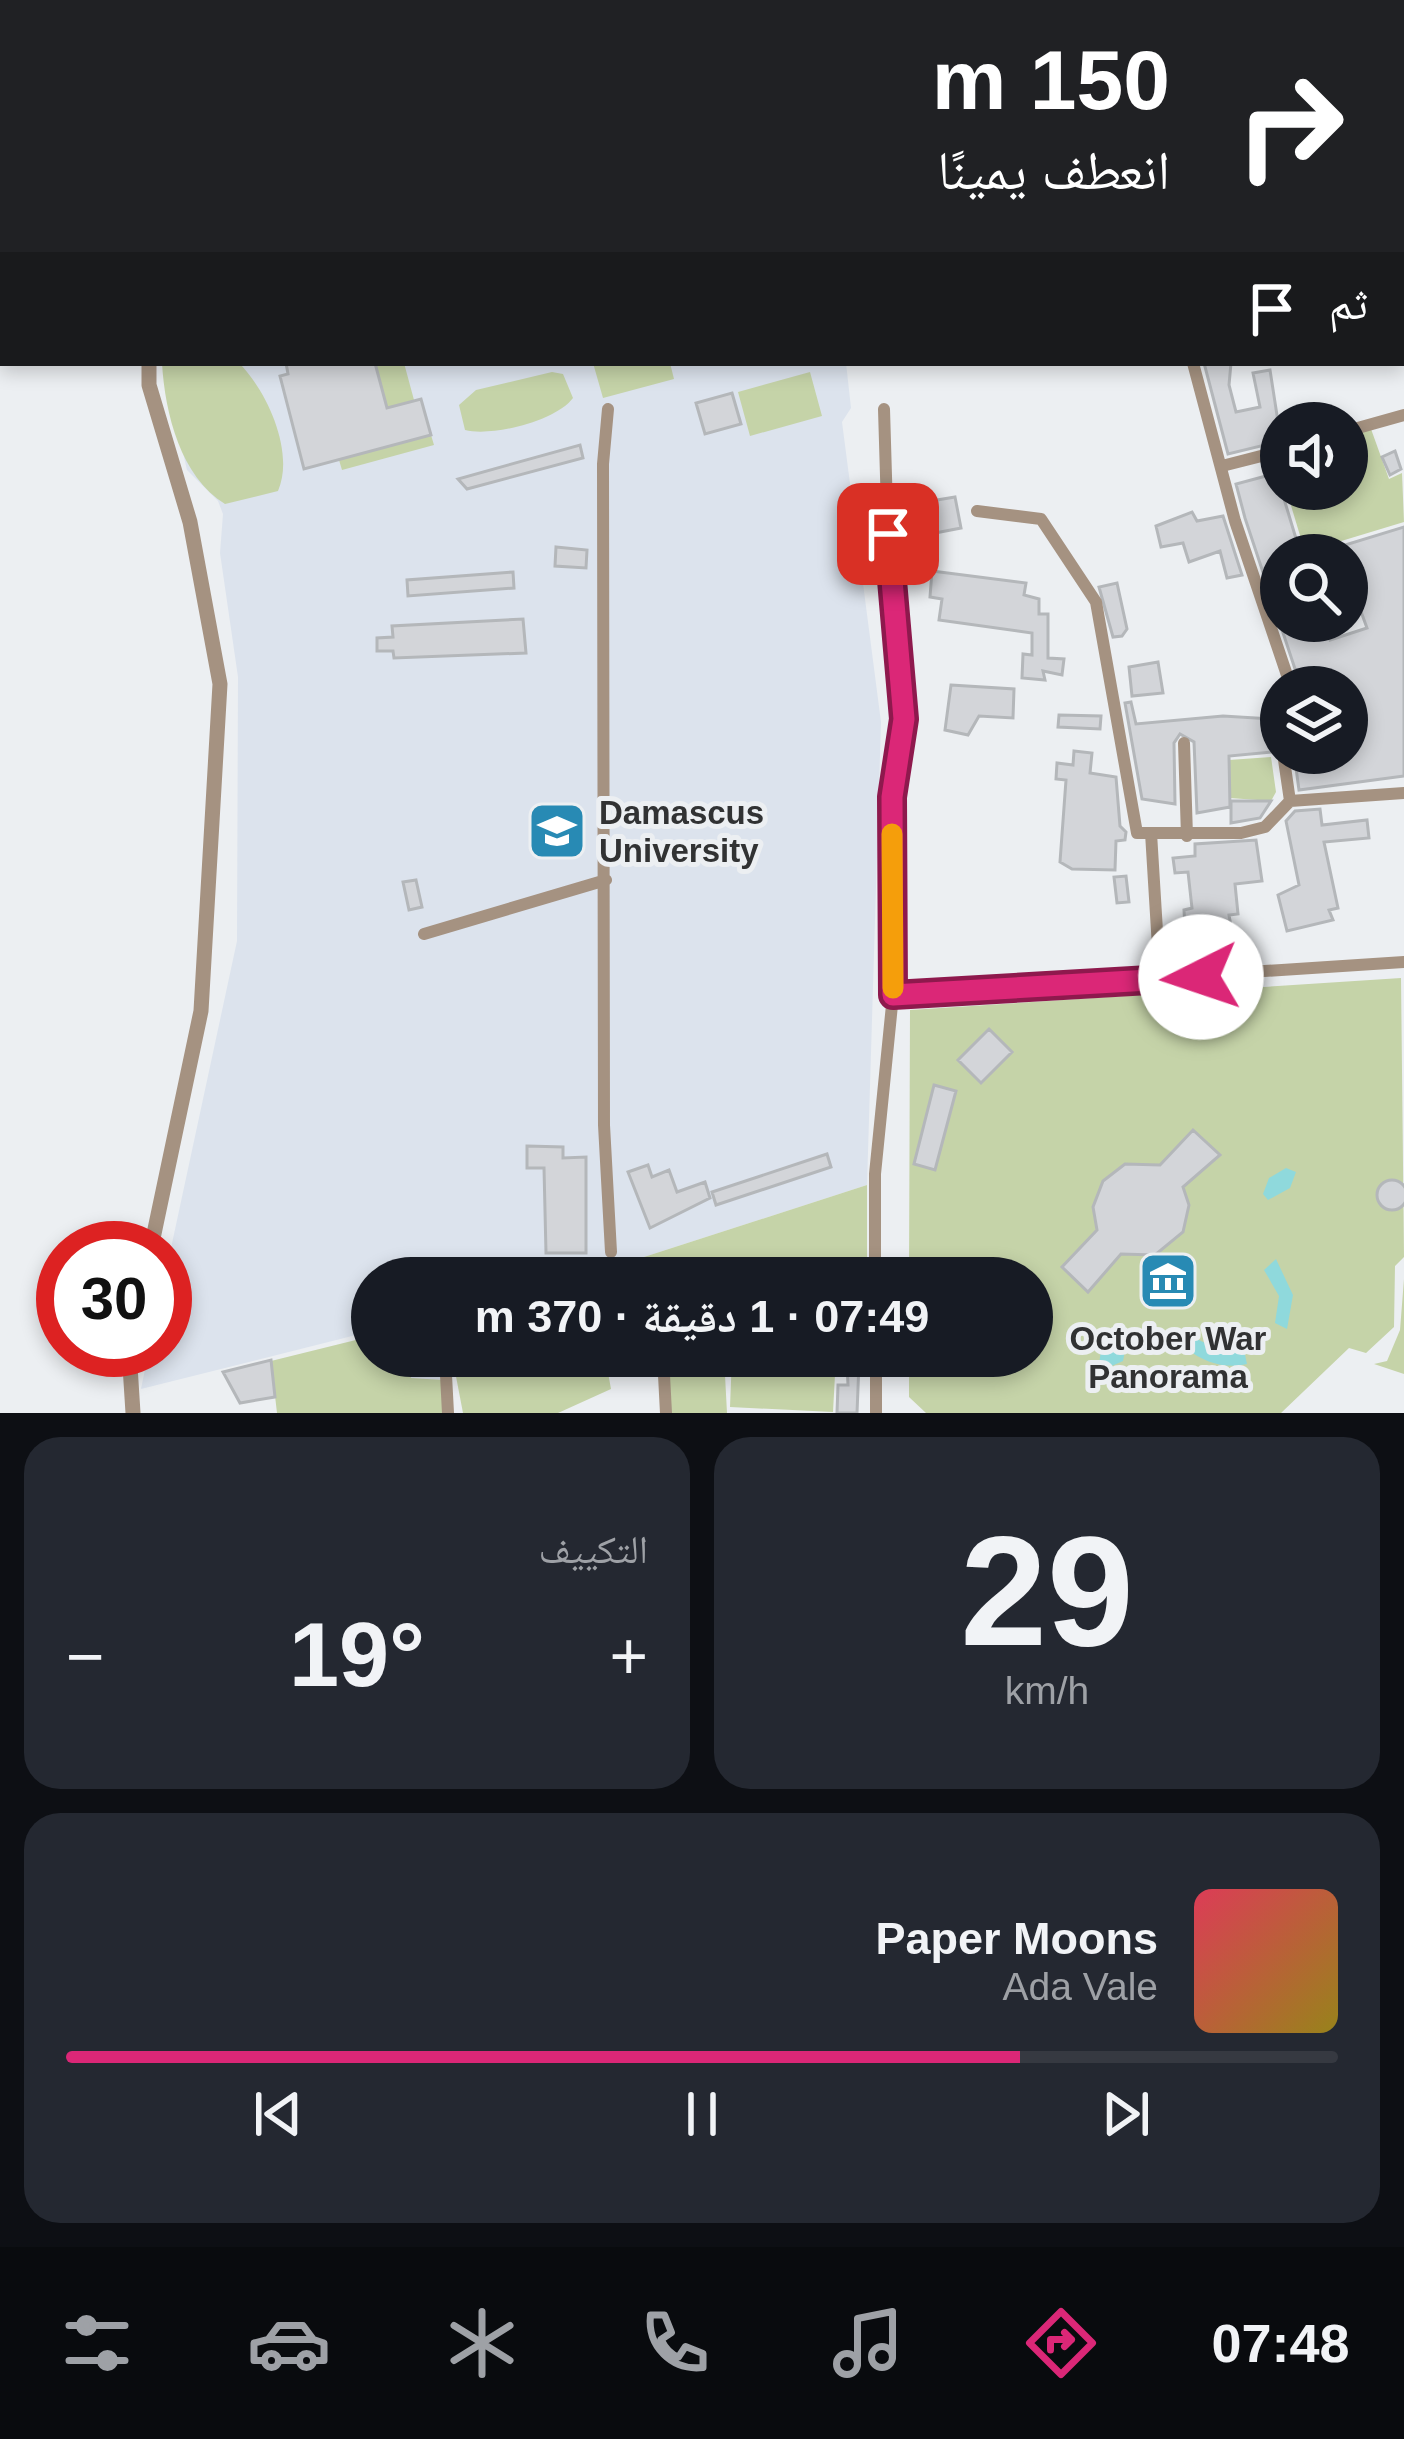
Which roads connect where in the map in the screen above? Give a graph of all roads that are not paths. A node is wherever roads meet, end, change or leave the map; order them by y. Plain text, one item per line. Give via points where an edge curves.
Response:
1 (149, 366) edge
2 (1194, 366) edge
3 (608, 409) dead end
4 (884, 410) dead end
5 (1404, 415) edge
6 (1368, 425) edge
7 (1260, 456) edge
8 (1222, 466) junction
9 (977, 511) dead end
10 (1284, 666) edge
11 (1184, 743) dead end
12 (1286, 774) edge
13 (1404, 793) edge
14 (1290, 801) junction
15 (1150, 833) junction
16 (1187, 836) junction
17 (606, 880) junction
18 (424, 934) dead end
19 (1404, 962) edge
20 (1160, 980) junction
21 (893, 995) junction
22 (157, 1221) edge
23 (611, 1252) dead end
24 (875, 1257) edge
25 (131, 1377) edge
26 (446, 1377) edge
27 (663, 1377) edge
28 (876, 1377) edge
29 (133, 1413) edge
30 (448, 1413) edge
31 (666, 1413) edge
32 (876, 1413) edge

1 - 22 street via 205,584 219,708 201,1011
2 - 8 street
3 - 17 street
4 - 21 street via 904,719 892,797
5 - 6 street
7 - 8 street
8 - 10 street
9 - 15 street via 1041,519 1089,588 1137,833
11 - 16 street
12 - 14 street
13 - 14 street
14 - 16 street via 1265,827
15 - 16 street
15 - 20 street
17 - 18 street
17 - 23 street
19 - 20 street
20 - 21 street
21 - 24 street
25 - 29 street
26 - 30 street
27 - 31 street
28 - 32 street

